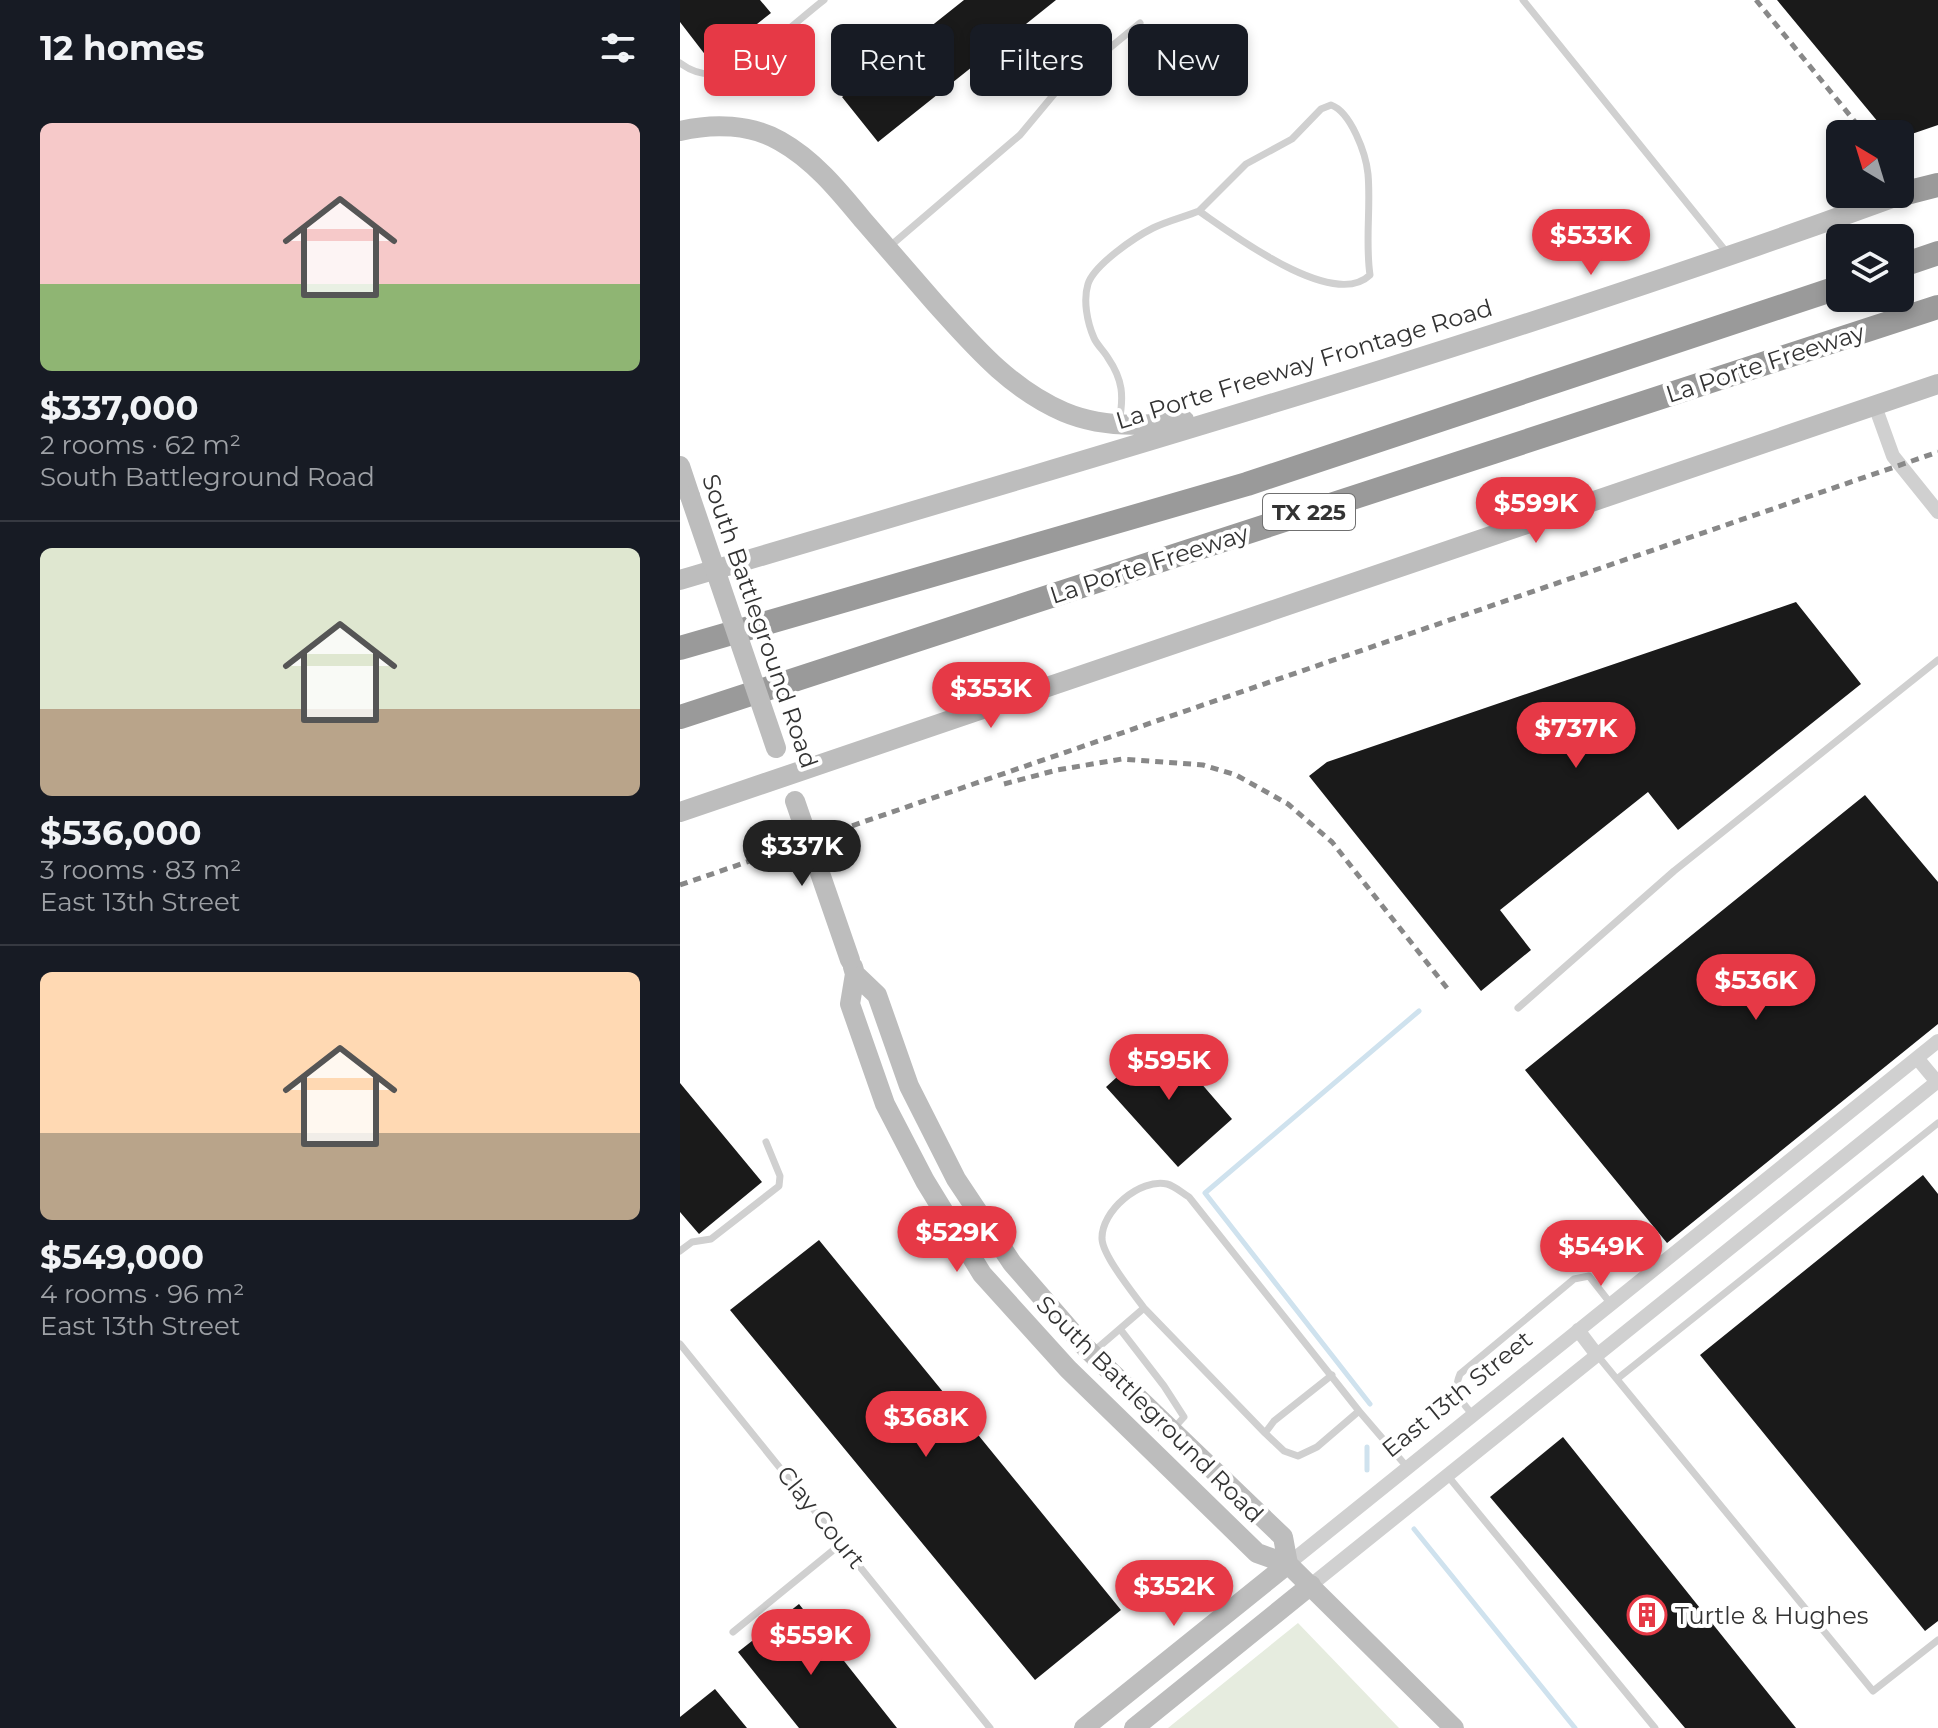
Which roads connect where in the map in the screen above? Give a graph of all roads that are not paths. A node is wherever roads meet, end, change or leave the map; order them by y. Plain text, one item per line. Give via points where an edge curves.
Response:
1 (824, 0) edge
2 (1523, 0) edge
3 (1140, 23) dead end
4 (680, 64) edge
5 (680, 131) edge
6 (1938, 183) edge
7 (1914, 190) edge
8 (1863, 208) edge
9 (1199, 211) junction
10 (887, 248) junction
11 (1938, 253) edge
12 (1730, 255) junction
13 (1914, 261) edge
14 (1826, 292) edge
15 (1938, 307) edge
16 (1938, 384) edge
17 (1289, 399) junction
18 (1875, 406) junction
19 (1119, 424) junction
20 (680, 466) edge
21 (1938, 512) edge
22 (680, 580) edge
23 (680, 648) edge
24 (1938, 660) edge
25 (680, 717) edge
26 (786, 776) junction
27 (680, 812) edge
28 (853, 967) junction
29 (1518, 1008) dead end
30 (1938, 1041) edge
31 (1917, 1058) junction
32 (1938, 1082) edge
33 (1938, 1123) edge
34 (766, 1142) dead end
35 (680, 1251) edge
36 (1611, 1304) junction
37 (1144, 1308) junction
38 (1120, 1329) junction
39 (1578, 1330) junction
40 (680, 1344) edge
41 (1091, 1353) junction
42 (1597, 1355) junction
43 (1332, 1375) junction
44 (1617, 1379) junction
45 (1359, 1411) junction
46 (1473, 1415) junction
47 (1172, 1430) junction
48 (1265, 1433) junction
49 (1407, 1468) junction
50 (1447, 1475) junction
51 (842, 1543) junction
52 (1288, 1564) junction
53 (1311, 1585) junction
54 (733, 1632) dead end
55 (1938, 1640) edge
56 (990, 1728) edge
57 (1084, 1728) edge
58 (1134, 1728) edge
59 (1454, 1728) edge
60 (1655, 1728) edge

1 - 4 lane via 730,70 708,74
2 - 12 lane
3 - 10 lane via 1055,93 1020,135
5 - 10 main road via 738,127 778,139 816,167
6 - 7 highway
8 - 12 main road, La Porte Freeway Frontage Road
9 - 9 lane via 1260,252 1319,280 1339,285 1370,275 1368,172 1349,120 1331,105 1292,139 1246,164
9 - 19 lane via 1152,228 1109,258 1089,282 1092,332 1123,387
10 - 19 main road via 979,352 1015,383 1066,413
11 - 13 highway
12 - 17 main road, La Porte Freeway Frontage Road
14 - 23 highway, La Porte Freeway / TX 225 via 1247,484
15 - 25 highway, La Porte Freeway / TX 225
16 - 18 main road
17 - 19 main road via 1159,424
17 - 22 main road, La Porte Freeway Frontage Road
18 - 21 street via 1893,456
18 - 26 main road
20 - 26 main road, South Battleground Road, bridge
24 - 29 lane via 1674,871
26 - 27 main road
26 - 28 main road, South Battleground Road, bridge
28 - 41 main road, South Battleground Road via 877,995 909,1086 956,1179 1012,1263
28 - 52 main road, South Battleground Road via 850,1004 885,1104 982,1274 1068,1369 1257,1553
30 - 31 street, East 13th Street
31 - 32 street
31 - 36 street, East 13th Street
32 - 42 street
33 - 44 lane
34 - 35 lane via 779,1186 711,1239 692,1242
36 - 39 street, East 13th Street
36 - 46 lane via 1589,1276 1574,1279 1460,1374 1457,1396
37 - 38 lane
37 - 43 lane via 1102,1240 1106,1218 1129,1195 1152,1183 1170,1184 1189,1197
37 - 48 lane
38 - 41 lane
38 - 47 lane via 1184,1417
39 - 42 street
39 - 46 street, East 13th Street
40 - 51 lane, Clay Court
41 - 47 main road, South Battleground Road
42 - 44 lane
42 - 50 street
43 - 45 lane
43 - 48 lane
44 - 55 lane via 1873,1691
45 - 48 lane via 1317,1447 1298,1456
45 - 49 lane
46 - 49 street, East 13th Street
47 - 52 main road, South Battleground Road via 1283,1537
49 - 52 street, East 13th Street
50 - 53 street
50 - 60 lane
51 - 54 lane
51 - 56 lane, Clay Court
52 - 53 main road, South Battleground Road
52 - 57 main road, East 13th Street
53 - 58 main road
53 - 59 main road, South Battleground Road

